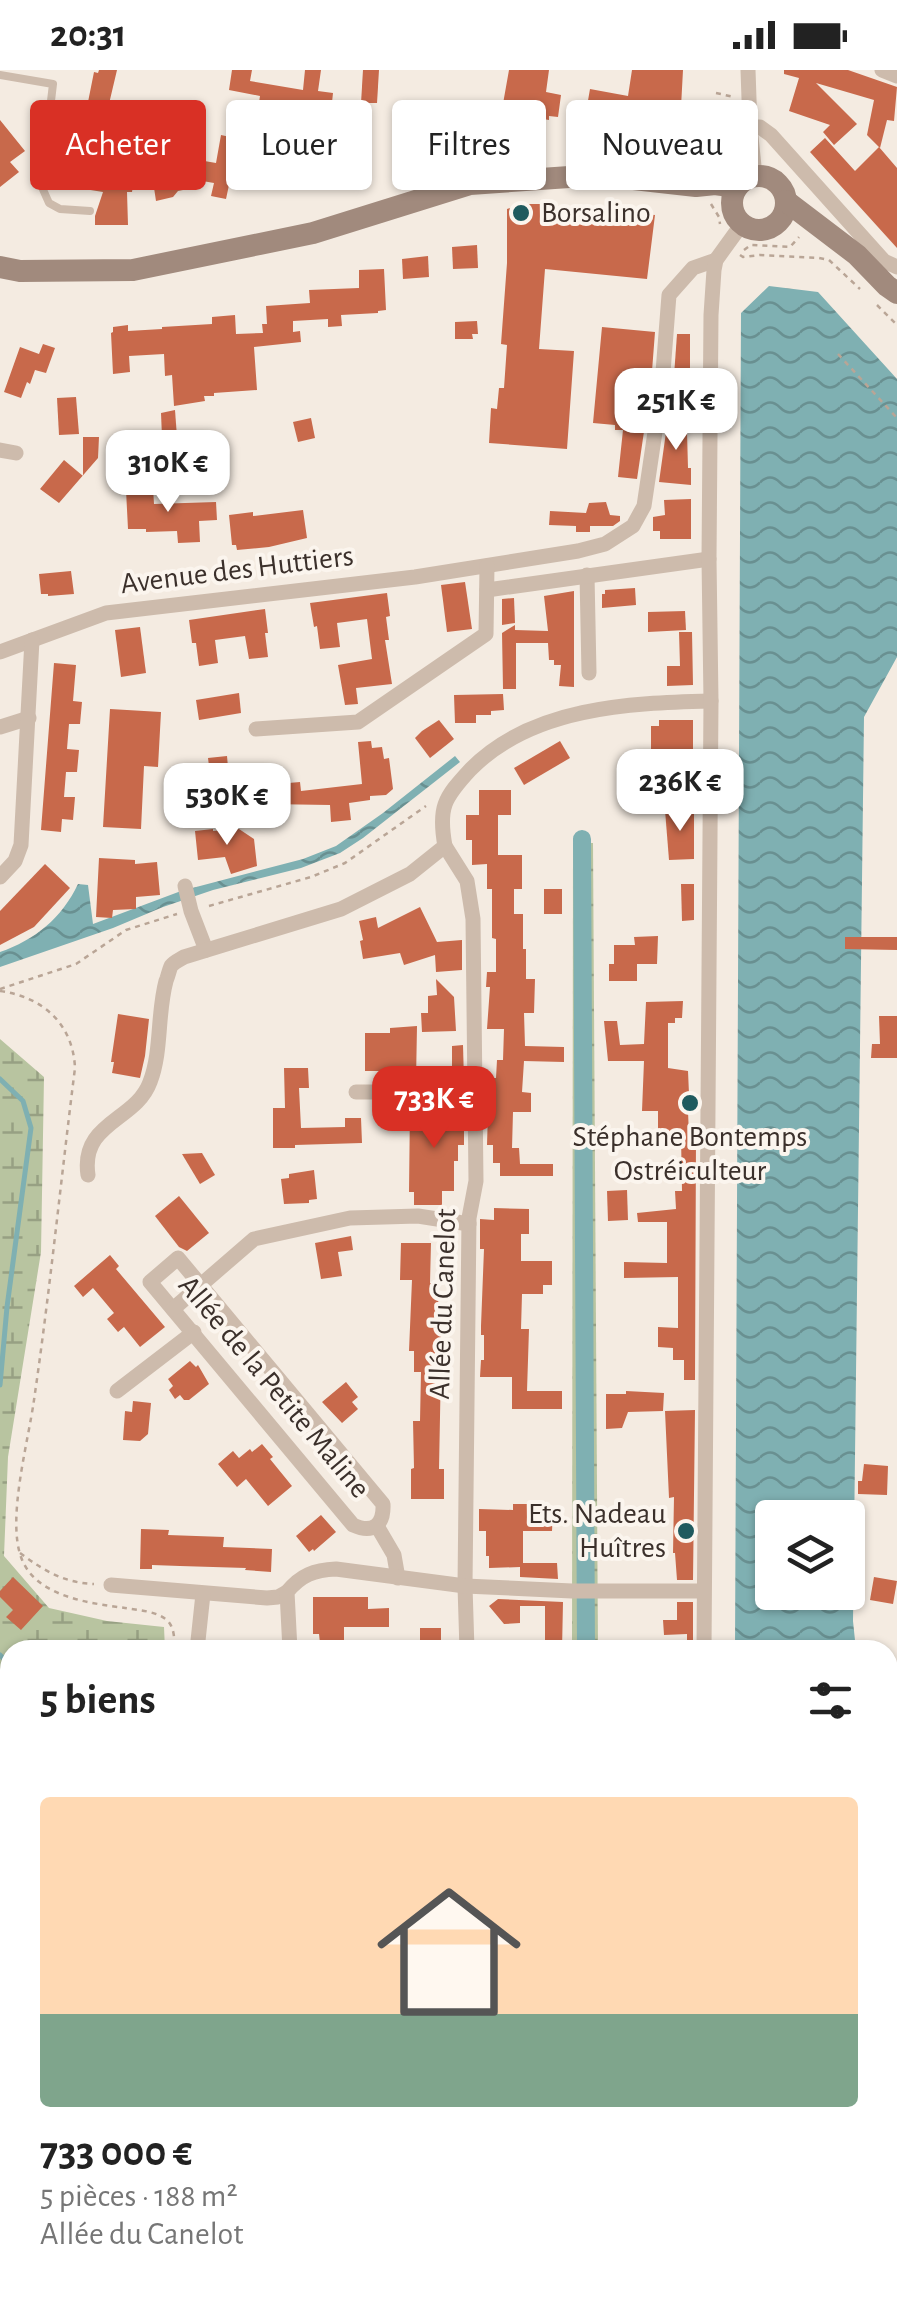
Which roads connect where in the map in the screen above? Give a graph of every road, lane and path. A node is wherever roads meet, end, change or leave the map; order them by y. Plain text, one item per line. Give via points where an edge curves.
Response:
1 (748, 70) edge
2 (882, 70) edge
3 (0, 76) edge
4 (897, 76) edge
5 (716, 93) dead end
6 (737, 98) dead end
7 (749, 100) edge
8 (758, 127) edge
9 (566, 178) edge
10 (688, 190) edge
11 (731, 190) edge
12 (729, 196) junction
13 (786, 201) junction
14 (90, 210) dead end
15 (772, 226) junction
16 (799, 228) junction
17 (825, 230) junction
18 (728, 244) junction
19 (716, 260) junction
20 (0, 267) edge
21 (897, 268) edge
22 (864, 293) dead end
23 (897, 293) edge
24 (875, 304) dead end
25 (897, 325) edge
26 (838, 354) dead end
27 (897, 418) edge
28 (710, 560) junction
29 (486, 566) junction
30 (588, 575) junction
31 (486, 590) junction
32 (32, 640) junction
33 (0, 652) edge
34 (589, 672) dead end
35 (712, 701) junction
36 (29, 718) junction
37 (0, 727) edge
38 (256, 729) dead end
39 (432, 802) dead end
40 (445, 846) junction
41 (0, 876) edge
42 (185, 886) dead end
43 (191, 911) junction
44 (206, 950) junction
45 (0, 990) edge
46 (356, 1092) dead end
47 (474, 1092) junction
48 (88, 1175) dead end
49 (469, 1224) junction
50 (200, 1285) junction
51 (174, 1309) junction
52 (194, 1332) junction
53 (118, 1391) dead end
54 (377, 1526) junction
55 (19, 1552) junction
56 (398, 1578) junction
57 (111, 1585) joint
58 (465, 1586) junction
59 (704, 1590) junction
60 (288, 1592) junction
61 (203, 1594) junction
62 (174, 1640) edge
63 (198, 1640) edge
64 (290, 1640) edge
65 (466, 1640) edge
66 (704, 1640) edge

1 - 7 street
2 - 4 street
3 - 14 lane via 53,84 41,185 60,209
5 - 6 path
8 - 21 street
9 - 20 main road via 470,184 313,234 133,270
10 - 12 main road
11 - 12 street
12 - 13 main road via 764,176 779,185
12 - 15 main road via 757,230
12 - 18 street
12 - 18 path via 710,204 719,217 719,240
13 - 15 main road
13 - 17 main road
15 - 16 main road
16 - 17 main road
16 - 22 path via 790,247 751,245 738,253 829,260
17 - 23 main road
18 - 19 street
19 - 28 street
19 - 29 street, Avenue des Huttiers via 693,268 669,296 644,506 633,526 605,544
24 - 25 path
26 - 27 path
28 - 30 street
28 - 35 street
29 - 31 street
29 - 32 street, Avenue des Huttiers via 106,613
30 - 31 street
30 - 34 street
31 - 38 street via 486,634 358,722
32 - 33 street, Avenue des Huttiers
32 - 36 street
35 - 40 street via 598,710 518,734 449,792 440,820
35 - 59 street
36 - 37 street
36 - 41 street via 21,845
39 - 43 path via 345,863
40 - 44 street via 410,874 341,909
40 - 47 street, Allée du Canelot via 466,882 473,920
42 - 43 street
43 - 44 street
43 - 45 path via 126,930 76,964
44 - 48 street via 170,967 152,1078 144,1096 95,1138
45 - 55 path via 56,1016 70,1038 75,1068 14,1524
46 - 47 street
47 - 49 street, Allée du Canelot via 476,1181
49 - 50 street via 418,1216 350,1218 254,1239
49 - 58 street, Allée du Canelot
50 - 51 street
50 - 51 street, Allée de la Petite Maline via 178,1258 150,1282
50 - 54 street, Allée de la Petite Maline via 383,1504
51 - 52 street, Allée de la Petite Maline
52 - 53 street
52 - 54 street, Allée de la Petite Maline via 353,1525
54 - 56 street, Allée de la Petite Maline
55 - 57 path via 66,1580
55 - 62 path via 39,1581 68,1597 161,1616
56 - 58 street
56 - 60 street via 321,1570 301,1577
57 - 61 street
58 - 59 street
58 - 65 street, Allée du Canelot
59 - 66 street
60 - 61 street via 267,1598
60 - 64 street
61 - 63 street

